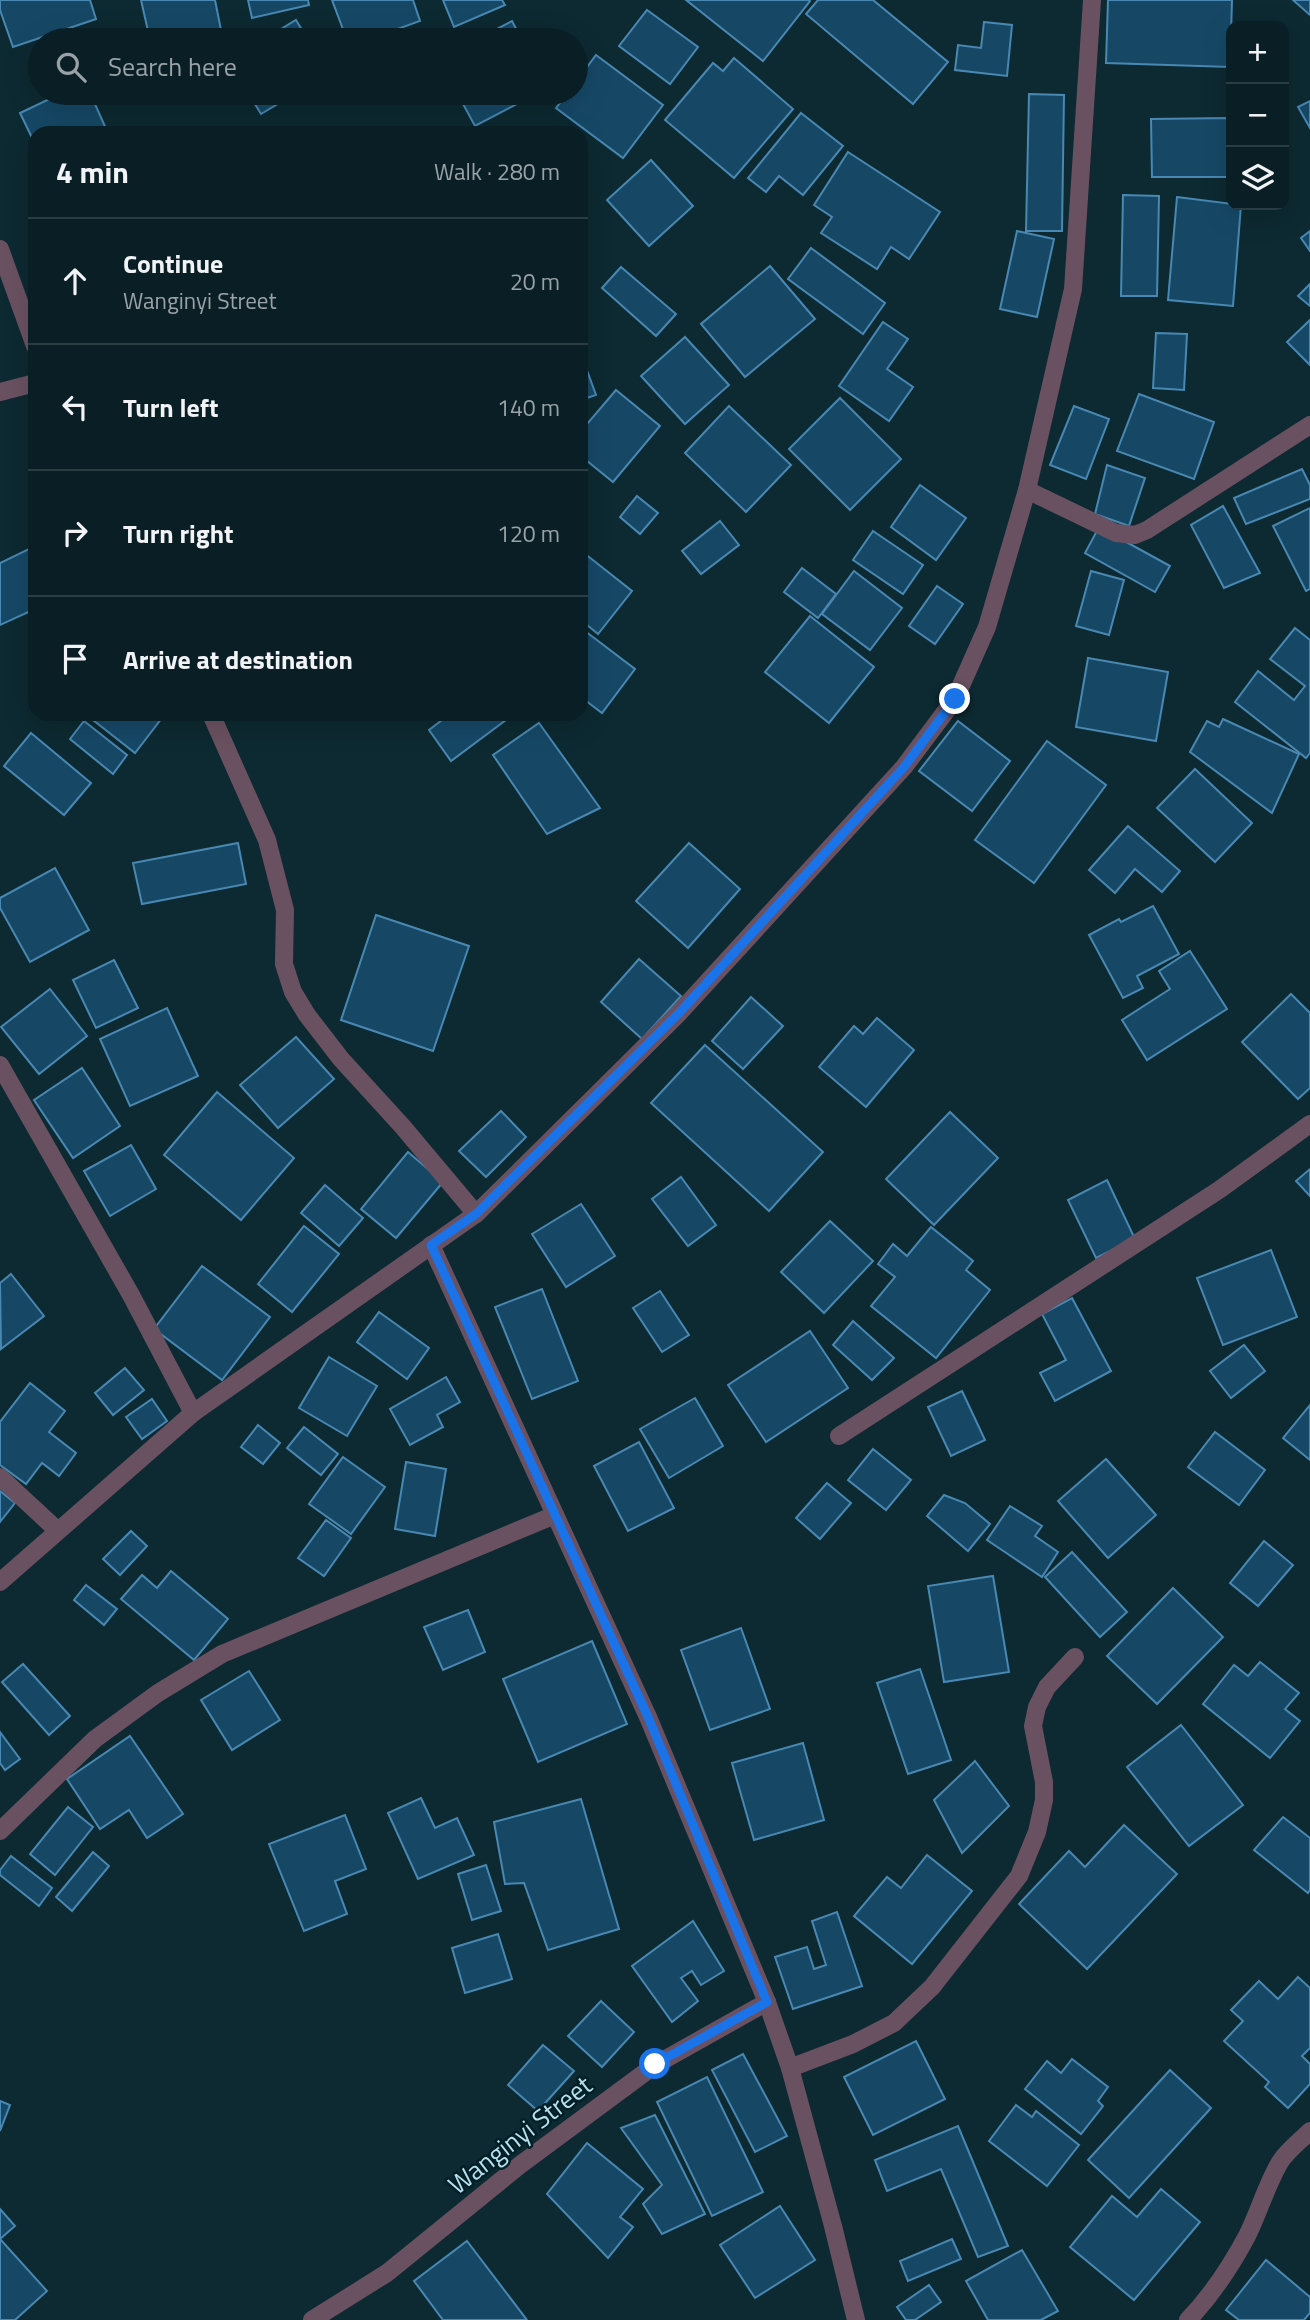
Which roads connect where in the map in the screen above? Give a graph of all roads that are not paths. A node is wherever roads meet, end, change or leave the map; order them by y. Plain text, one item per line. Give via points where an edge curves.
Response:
1 (1092, 0) edge
2 (0, 249) edge
3 (28, 327) edge
4 (28, 385) edge
5 (0, 392) edge
6 (1310, 425) edge
7 (1027, 490) junction
8 (214, 721) edge
9 (0, 1065) edge
10 (1310, 1124) edge
11 (476, 1214) junction
12 (431, 1245) junction
13 (192, 1413) junction
14 (839, 1436) dead end
15 (0, 1477) edge
16 (555, 1515) junction
17 (57, 1530) junction
18 (0, 1582) edge
19 (1075, 1657) dead end
20 (0, 1831) edge
21 (767, 2002) junction
22 (790, 2068) junction
23 (1310, 2131) edge
24 (312, 2320) edge
25 (856, 2320) edge
26 (1188, 2320) edge

1 - 7 street via 1073,289
2 - 3 street
4 - 5 street
6 - 7 street via 1135,536 1116,533
7 - 11 street via 987,627 955,699 904,767 679,1013
8 - 11 street via 267,841 285,910 284,964 293,992 341,1059
9 - 13 street via 131,1295
10 - 14 street via 1219,1190
11 - 12 street
12 - 13 street
12 - 16 street
13 - 17 street
15 - 17 street
16 - 20 street via 222,1654 95,1739
16 - 21 street via 648,1717
17 - 18 street
19 - 22 street via 1047,1687 1037,1707 1033,1726 1044,1800 1019,1877 932,1987 894,2023
21 - 22 street
21 - 24 street, Wanginyi Street via 655,2064 387,2273
22 - 25 street
23 - 26 street via 1281,2160 1247,2236

